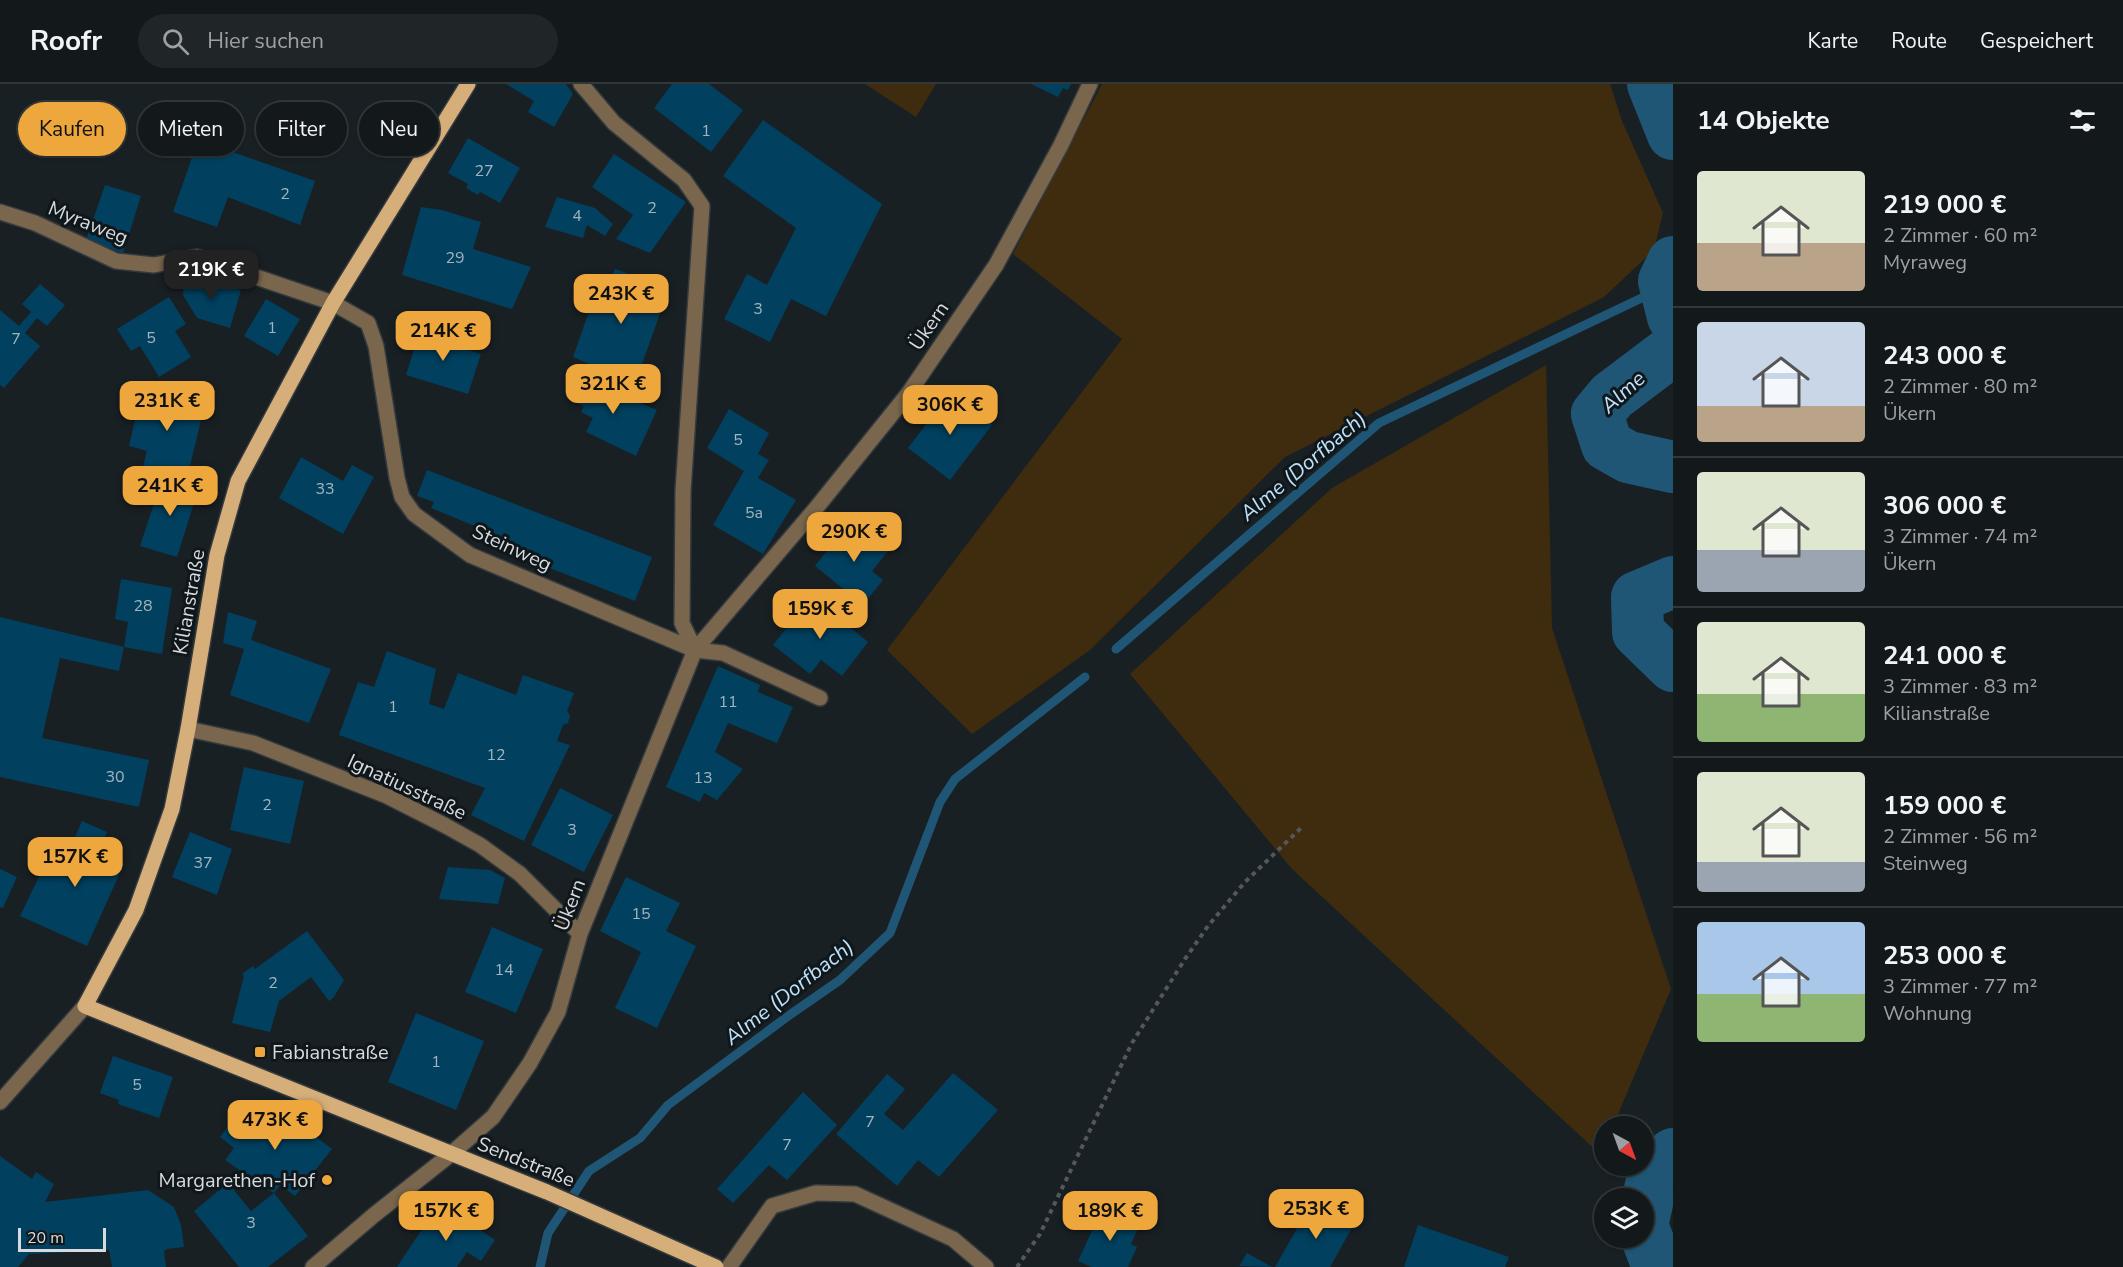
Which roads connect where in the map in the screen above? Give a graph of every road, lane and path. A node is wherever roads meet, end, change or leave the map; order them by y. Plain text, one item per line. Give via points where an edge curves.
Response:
1 (468, 84) edge
2 (580, 84) edge
3 (1090, 84) edge
4 (0, 213) edge
5 (333, 303) junction
6 (695, 650) junction
7 (820, 698) dead end
8 (188, 729) junction
9 (1301, 828) dead end
10 (580, 934) junction
11 (86, 1006) junction
12 (0, 1102) edge
13 (451, 1154) junction
14 (313, 1267) edge
15 (716, 1267) edge
16 (729, 1267) edge
17 (986, 1267) edge
18 (1017, 1267) edge

1 - 5 main road, Kilianstraße
2 - 6 street via 614,123 684,180 702,206 683,491 682,623
3 - 6 street, Ükern via 996,265 908,394
4 - 5 street, Myraweg via 35,223 116,261 154,265 197,257
5 - 6 street, Steinweg via 368,323 376,346 397,478 402,497 414,514 470,555
5 - 8 main road, Kilianstraße via 238,481 217,555
6 - 7 street, Steinweg via 723,653
6 - 10 street, Ükern
8 - 10 street, Ignatiusstraße via 253,743 387,796 446,826 520,874
8 - 11 main road, Kilianstraße via 171,809 136,910
9 - 18 path via 1245,882 1185,959 1132,1043 1040,1234
10 - 13 street, Ükern via 558,1012 530,1063 493,1117
11 - 12 street, Kilianstraße
11 - 13 main road
13 - 14 street, Sendstraße
13 - 15 main road, Sendstraße
16 - 17 street via 772,1206 816,1193 855,1194 953,1239

